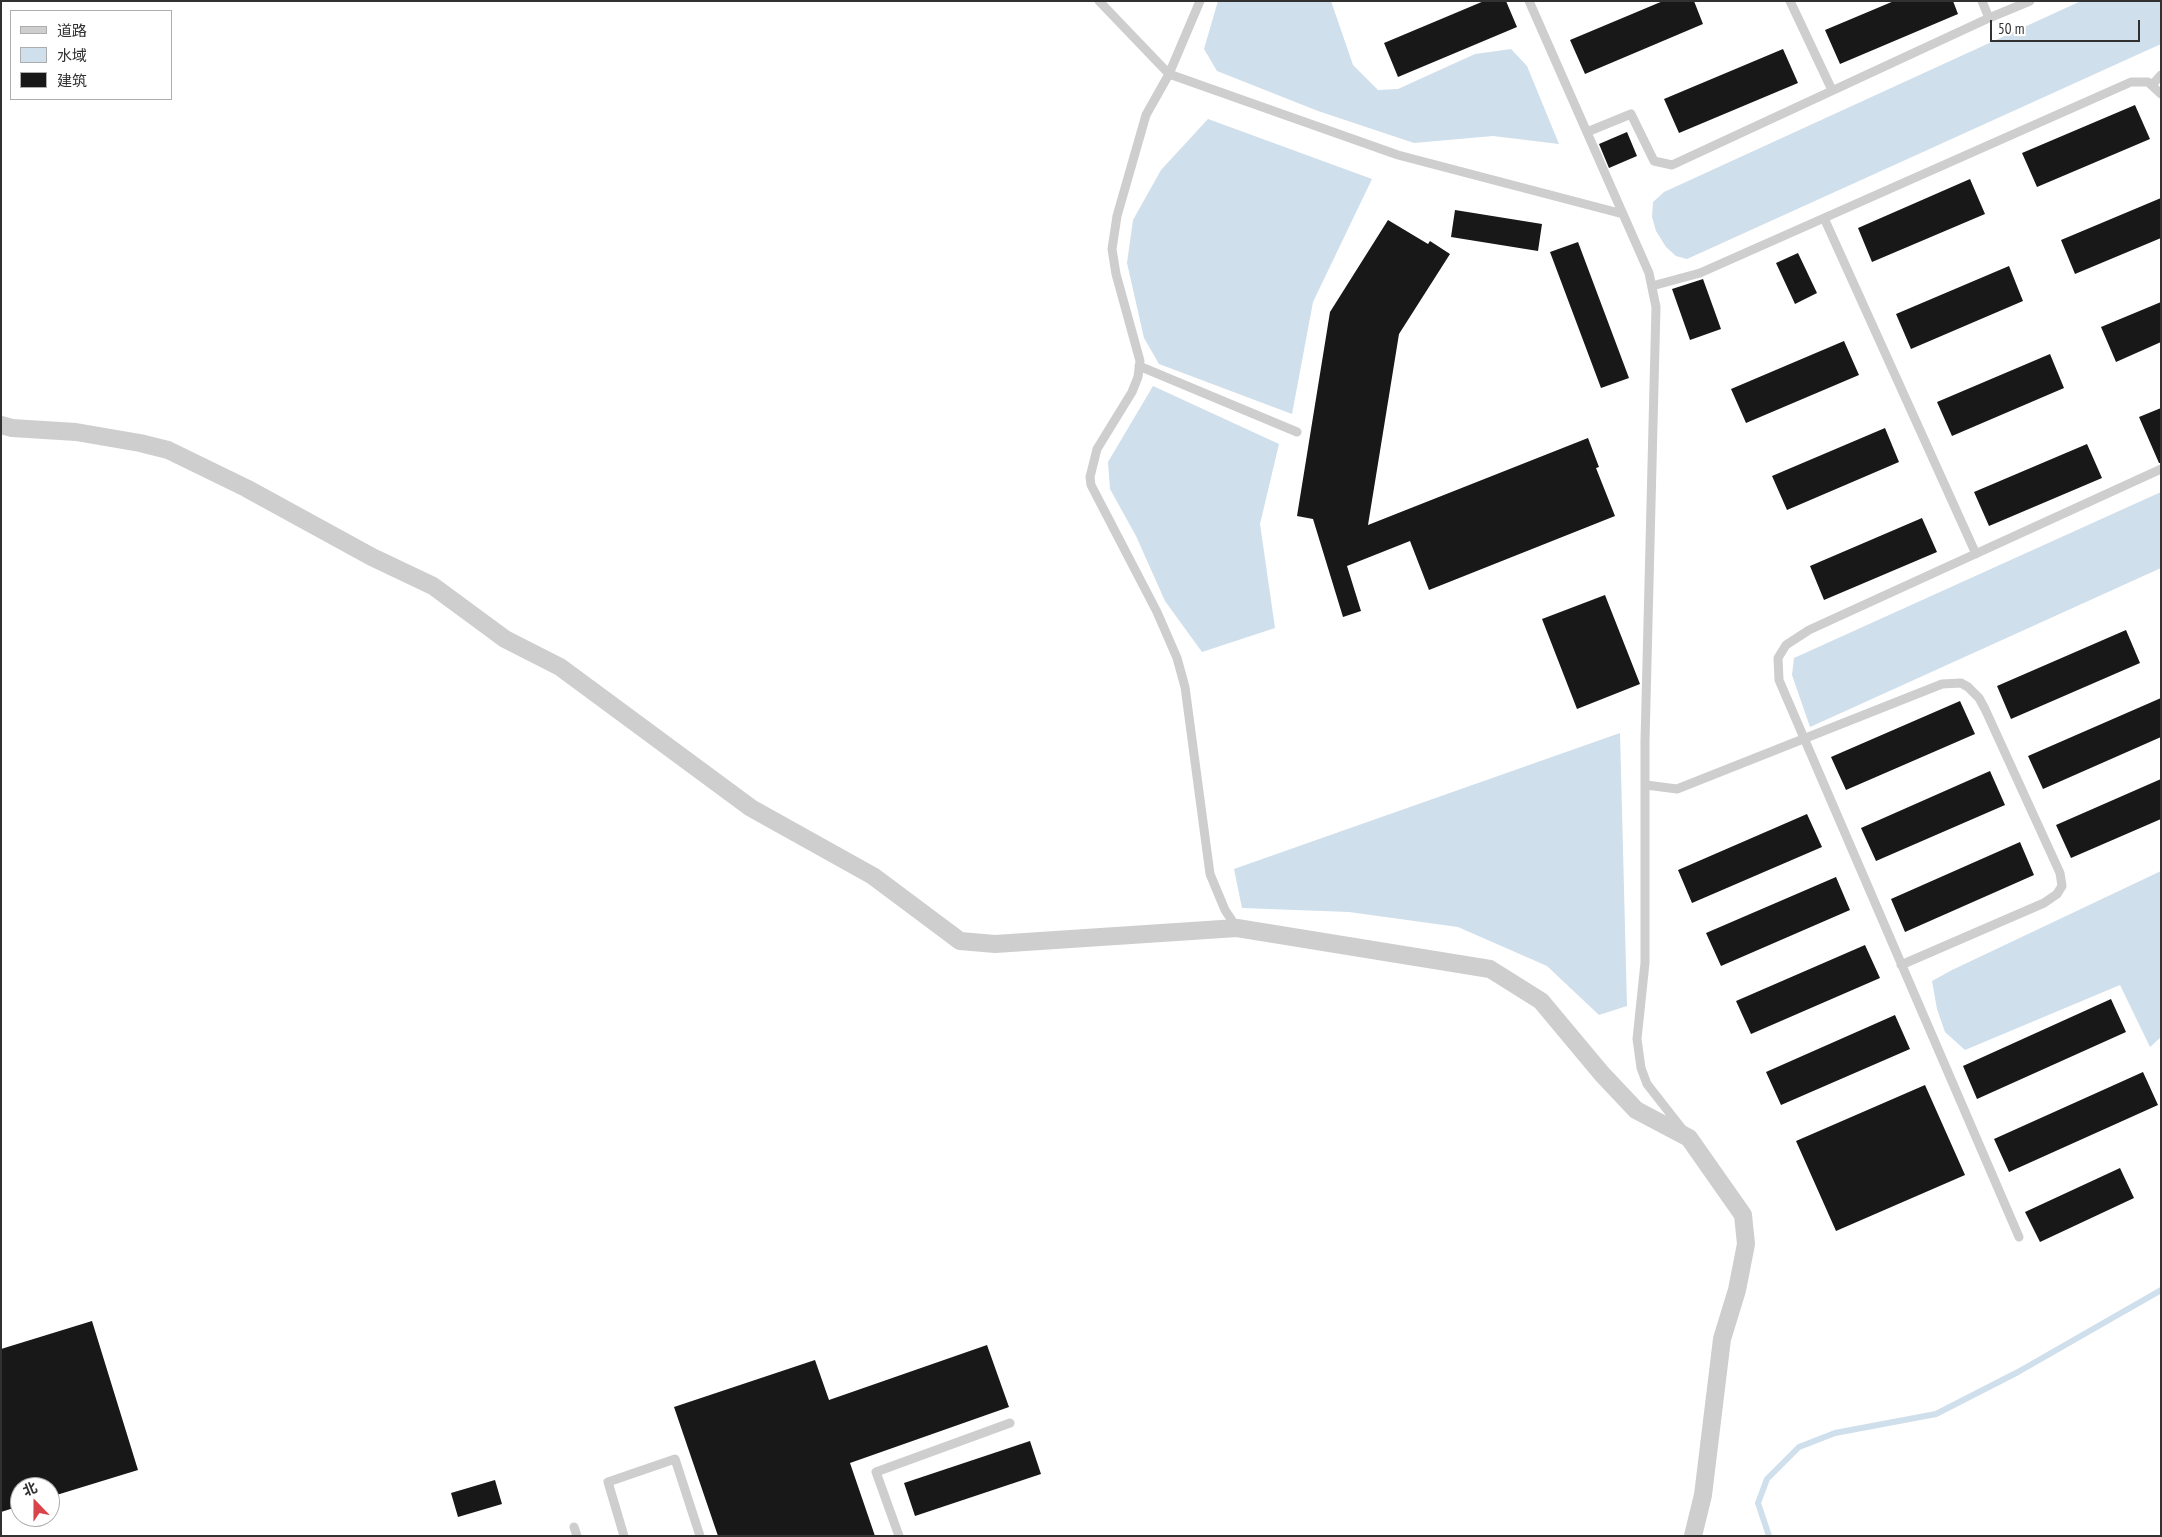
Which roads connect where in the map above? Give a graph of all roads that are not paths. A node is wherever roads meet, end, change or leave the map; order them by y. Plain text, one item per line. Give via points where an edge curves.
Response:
1 (1099, 1) edge
2 (1200, 1) edge
3 (1530, 1) edge
4 (1790, 1) edge
5 (1982, 1) edge
6 (2030, 1) edge
7 (1989, 18) junction
8 (1170, 74) junction
9 (2161, 76) edge
10 (2152, 85) junction
11 (1832, 90) junction
12 (2161, 94) edge
13 (1587, 132) junction
14 (1623, 214) junction
15 (1824, 218) junction
16 (1652, 286) junction
17 (1139, 366) junction
18 (1, 425) edge
19 (1297, 432) dead end
20 (2161, 469) edge
21 (1976, 554) junction
22 (1805, 740) junction
23 (1646, 785) junction
24 (1238, 928) junction
25 (1901, 965) junction
26 (1689, 1138) junction
27 (2018, 1237) dead end
28 (1010, 1422) dead end
29 (624, 1536) edge
30 (700, 1536) edge
31 (899, 1536) edge
32 (1693, 1536) edge

1 - 8 lane
2 - 8 lane
3 - 13 lane
4 - 11 lane
5 - 7 lane
6 - 7 lane
7 - 11 lane
8 - 14 lane via 1398,155
8 - 17 lane via 1146,115 1116,216 1112,249
9 - 10 lane
10 - 12 lane
10 - 15 lane via 2141,80 2131,82
11 - 13 lane via 1672,165 1654,162 1631,114
13 - 14 lane
14 - 16 lane
15 - 16 lane via 1700,273
15 - 21 lane
16 - 23 lane via 1656,307
17 - 19 lane
17 - 24 lane via 1132,392 1097,448 1091,467 1091,485 1157,612 1177,658 1185,688 1210,874 1225,910
18 - 24 street via 76,432 168,450 433,586 505,639 560,667 751,808 873,876 960,941 995,944
20 - 21 lane
21 - 22 lane via 1809,630 1786,645 1778,658 1779,680
22 - 23 lane via 1677,789
22 - 25 lane
22 - 25 lane via 1942,684 1961,683 1973,691 1986,709 2060,872 2060,890 2044,903
23 - 26 lane via 1645,963 1637,1027 1638,1049 1646,1084
24 - 26 street via 1490,969 1541,1001 1636,1110
25 - 27 lane
26 - 32 street via 1743,1215 1746,1244 1737,1290 1722,1339 1703,1495
28 - 31 lane via 876,1472
29 - 30 lane via 608,1482 675,1459

